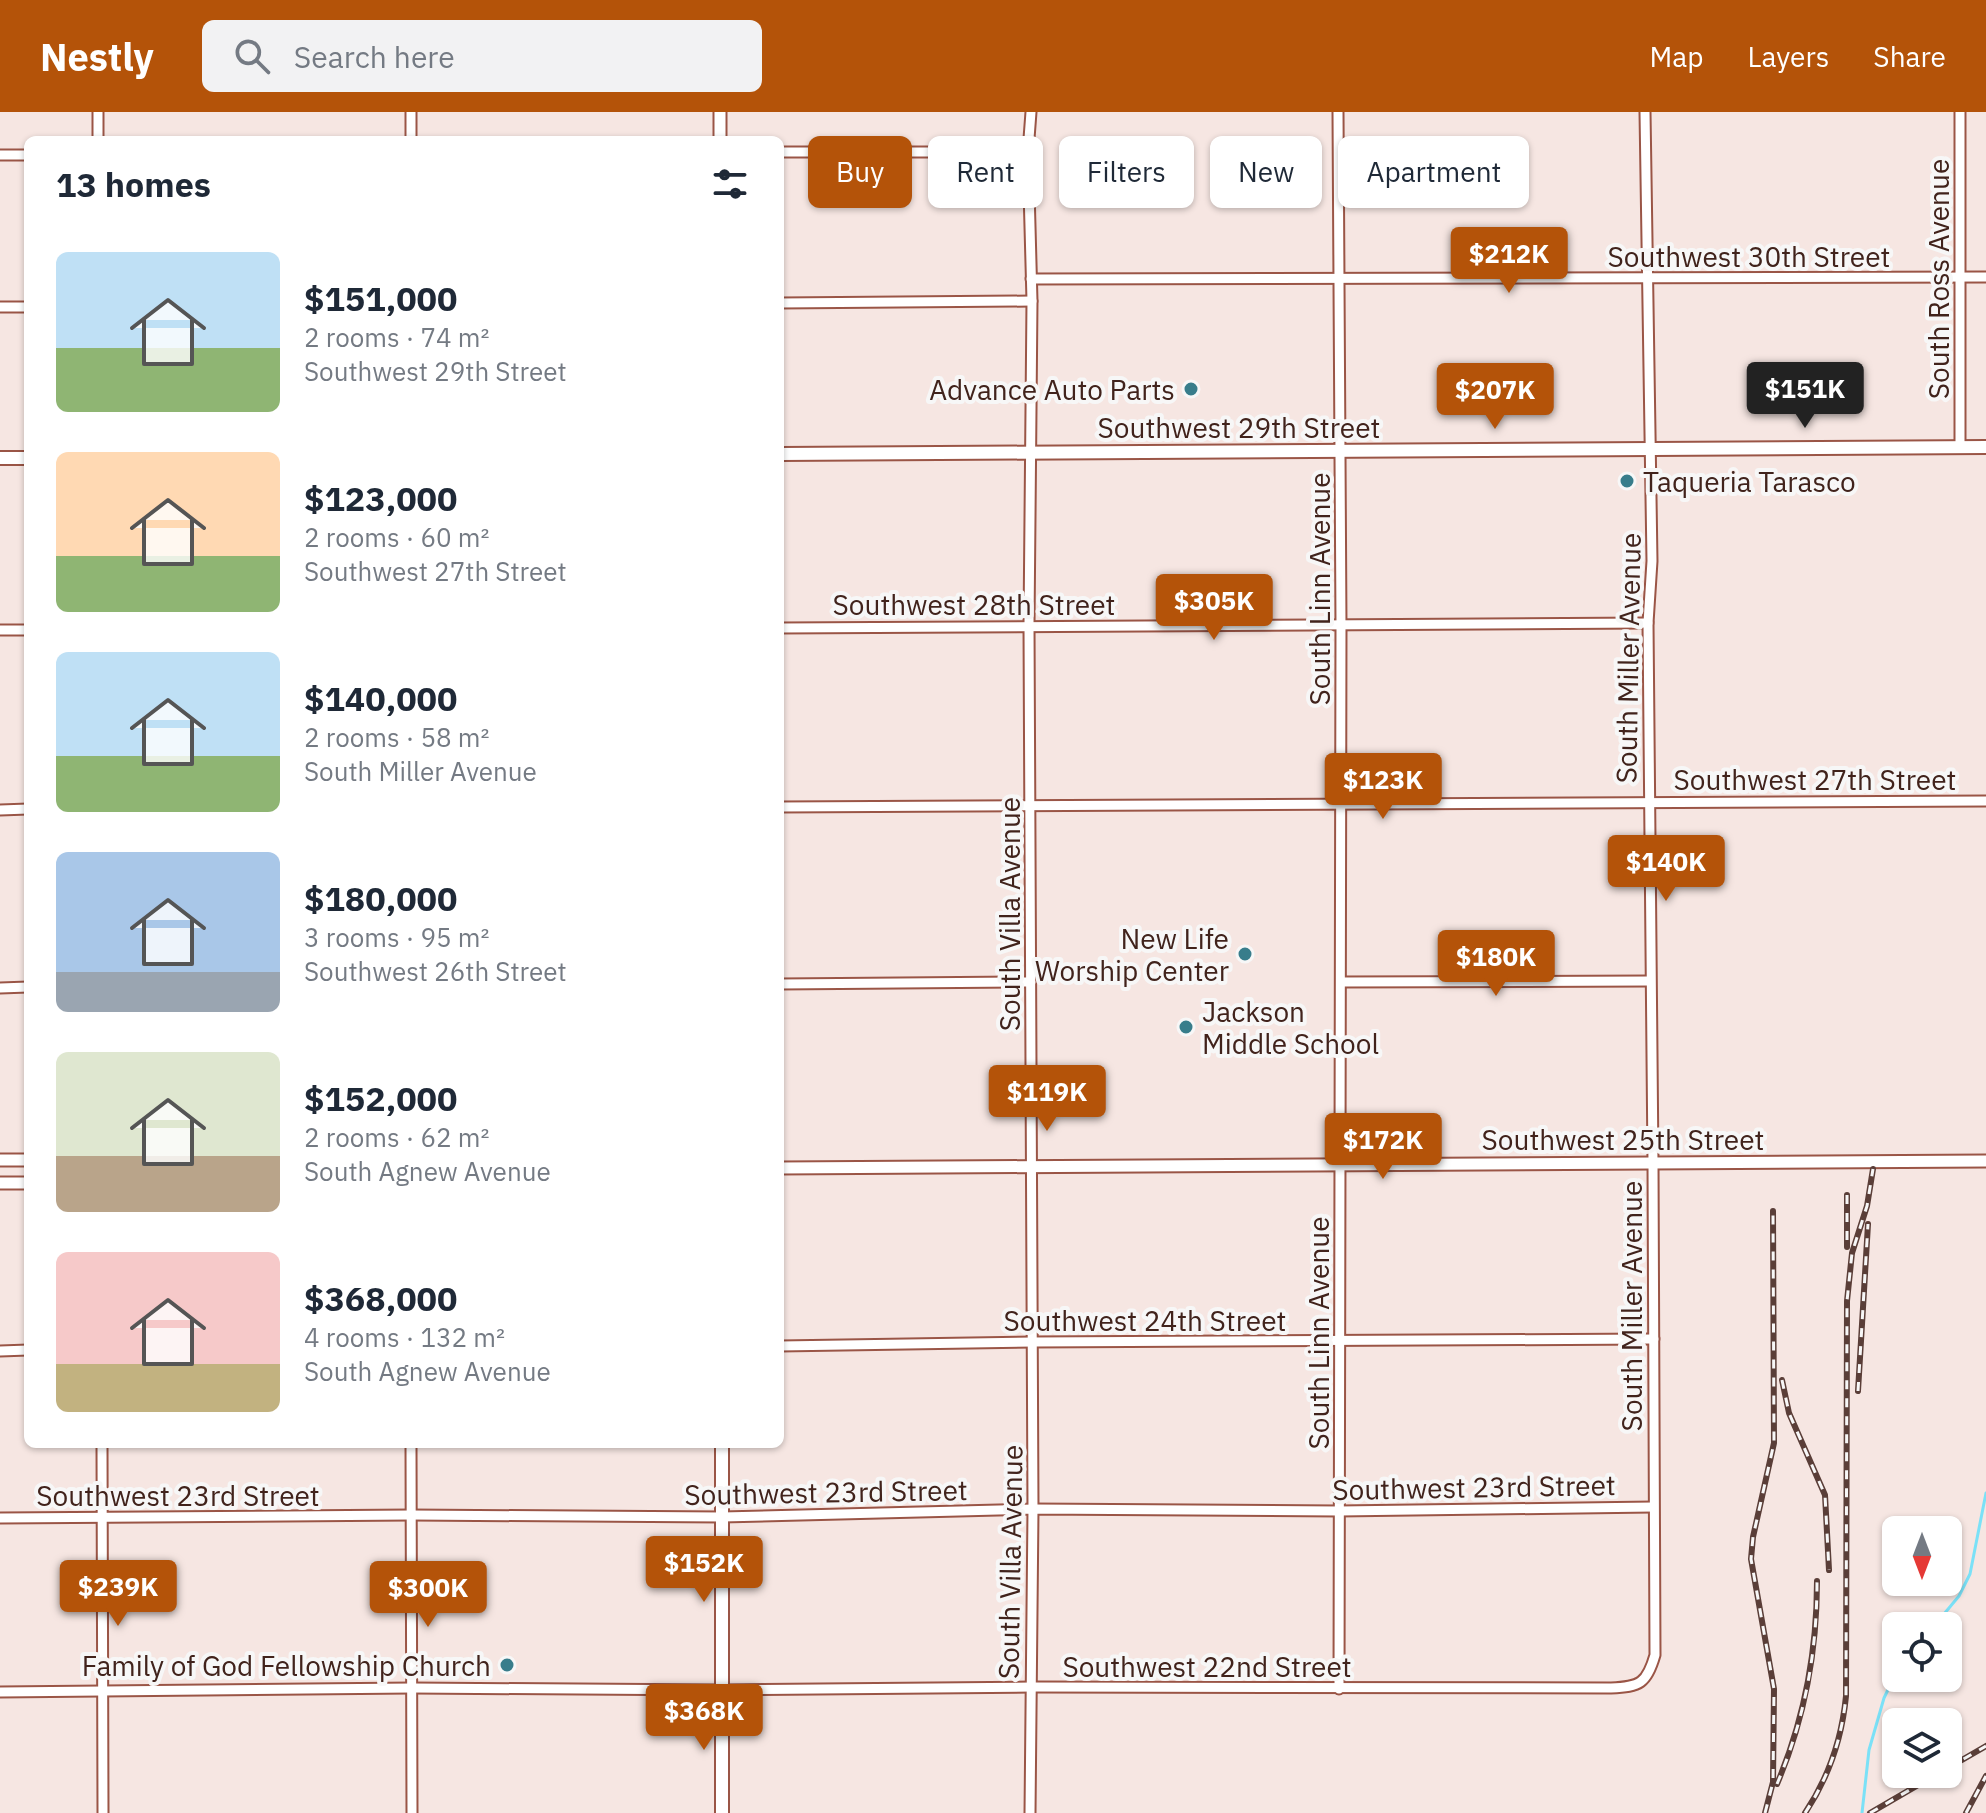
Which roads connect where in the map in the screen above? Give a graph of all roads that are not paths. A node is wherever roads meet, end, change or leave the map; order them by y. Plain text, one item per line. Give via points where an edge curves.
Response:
1 (98, 112) edge
2 (411, 112) edge
3 (720, 112) edge
4 (1031, 112) edge
5 (1338, 112) edge
6 (1645, 112) edge
7 (1960, 112) edge
8 (98, 136) edge
9 (411, 136) edge
10 (720, 136) edge
11 (1029, 136) edge
12 (784, 152) edge
13 (928, 152) edge
14 (0, 155) edge
15 (24, 155) edge
16 (1029, 208) edge
17 (1960, 277) junction
18 (1986, 277) edge
19 (1650, 278) junction
20 (1031, 279) junction
21 (1339, 279) junction
22 (1032, 301) junction
23 (784, 303) edge
24 (0, 307) edge
25 (24, 307) edge
26 (1960, 447) junction
27 (1986, 447) edge
28 (1650, 448) junction
29 (1341, 450) junction
30 (1030, 452) junction
31 (784, 454) edge
32 (0, 458) edge
33 (24, 458) edge
34 (1648, 623) junction
35 (1029, 625) junction
36 (1341, 625) junction
37 (784, 628) edge
38 (3, 629) edge
39 (24, 630) edge
40 (1649, 801) junction
41 (1986, 801) edge
42 (1031, 804) junction
43 (1340, 806) junction
44 (784, 807) edge
45 (24, 809) edge
46 (0, 810) edge
47 (1650, 981) junction
48 (1031, 982) junction
49 (1341, 982) junction
50 (784, 984) edge
51 (24, 987) edge
52 (0, 988) edge
53 (0, 1160) edge
54 (24, 1160) edge
55 (1986, 1161) edge
56 (1653, 1163) junction
57 (1341, 1164) junction
58 (1030, 1167) junction
59 (784, 1168) edge
60 (0, 1183) edge
61 (24, 1183) edge
62 (1654, 1339) junction
63 (1033, 1342) junction
64 (1340, 1342) junction
65 (784, 1346) edge
66 (24, 1350) edge
67 (0, 1351) edge
68 (102, 1448) edge
69 (411, 1448) edge
70 (722, 1448) edge
71 (1653, 1507) junction
72 (1033, 1509) junction
73 (1339, 1511) junction
74 (411, 1515) junction
75 (102, 1517) junction
76 (722, 1517) junction
77 (0, 1518) edge
78 (1644, 1681) joint
79 (1031, 1687) junction
80 (412, 1688) junction
81 (1339, 1689) junction
82 (722, 1690) junction
83 (101, 1691) junction
84 (0, 1692) edge
85 (103, 1813) edge
86 (412, 1813) edge
87 (722, 1813) edge
88 (1030, 1813) edge

1 - 8 street
2 - 9 street
3 - 10 street
4 - 11 street, South Villa Avenue
5 - 21 street, South Linn Avenue
6 - 19 street, South Miller Avenue
7 - 17 street, South Ross Avenue
12 - 13 street
14 - 15 street
16 - 20 street, South Villa Avenue
17 - 18 street, Southwest 30th Street
17 - 19 street, Southwest 30th Street
17 - 26 street, South Ross Avenue
19 - 21 street, Southwest 30th Street
19 - 28 street, South Miller Avenue
20 - 21 street, Southwest 30th Street
20 - 22 street, South Villa Avenue
21 - 29 street, South Linn Avenue
22 - 23 street
22 - 30 street, South Villa Avenue
24 - 25 street
26 - 27 main road, Southwest 29th Street
26 - 28 main road, Southwest 29th Street
28 - 29 main road, Southwest 29th Street
28 - 34 street, South Miller Avenue
29 - 30 main road, Southwest 29th Street
29 - 36 street, South Linn Avenue
30 - 31 main road, Southwest 29th Street
30 - 35 street, South Villa Avenue
32 - 33 main road
34 - 36 street, Southwest 28th Street
34 - 40 street, South Miller Avenue
35 - 36 street, Southwest 28th Street
35 - 37 street, Southwest 28th Street
35 - 42 street, South Villa Avenue
36 - 43 street, South Linn Avenue
38 - 39 street
40 - 41 street, Southwest 27th Street
40 - 43 street, Southwest 27th Street
40 - 47 street, South Miller Avenue
42 - 43 street, Southwest 27th Street
42 - 44 street, Southwest 27th Street
42 - 48 street, South Villa Avenue
43 - 49 street, South Linn Avenue
45 - 46 street
47 - 49 street
47 - 56 street, South Miller Avenue
48 - 50 street
48 - 58 street, South Villa Avenue
49 - 57 street, South Linn Avenue
51 - 52 street
53 - 54 street
55 - 56 street, Southwest 25th Street
56 - 57 street, Southwest 25th Street
56 - 62 street, South Miller Avenue
57 - 58 street, Southwest 25th Street
57 - 64 street, South Linn Avenue
58 - 59 street, Southwest 25th Street
58 - 63 street, South Villa Avenue
60 - 61 street
62 - 64 street, Southwest 24th Street
62 - 71 street, South Miller Avenue
63 - 64 street, Southwest 24th Street
63 - 65 street, Southwest 24th Street
63 - 72 street, South Villa Avenue
64 - 73 street, South Linn Avenue
66 - 67 street
68 - 75 street
69 - 74 street
70 - 76 main road
71 - 73 street, Southwest 23rd Street
71 - 78 street, South Miller Avenue via 1655,1655
72 - 73 street, Southwest 23rd Street
72 - 76 street, Southwest 23rd Street
72 - 79 street, South Villa Avenue
73 - 81 street, South Linn Avenue
74 - 75 street, Southwest 23rd Street
74 - 76 street, Southwest 23rd Street
74 - 80 street
75 - 77 street, Southwest 23rd Street
75 - 83 street
76 - 82 main road
78 - 81 street, Southwest 22nd Street via 1611,1688
79 - 81 street, Southwest 22nd Street
79 - 82 street, Southwest 22nd Street
79 - 88 street, South Villa Avenue
80 - 82 street, Southwest 22nd Street
80 - 83 street, Southwest 22nd Street
80 - 86 street
82 - 87 main road
83 - 84 street, Southwest 22nd Street
83 - 85 street

